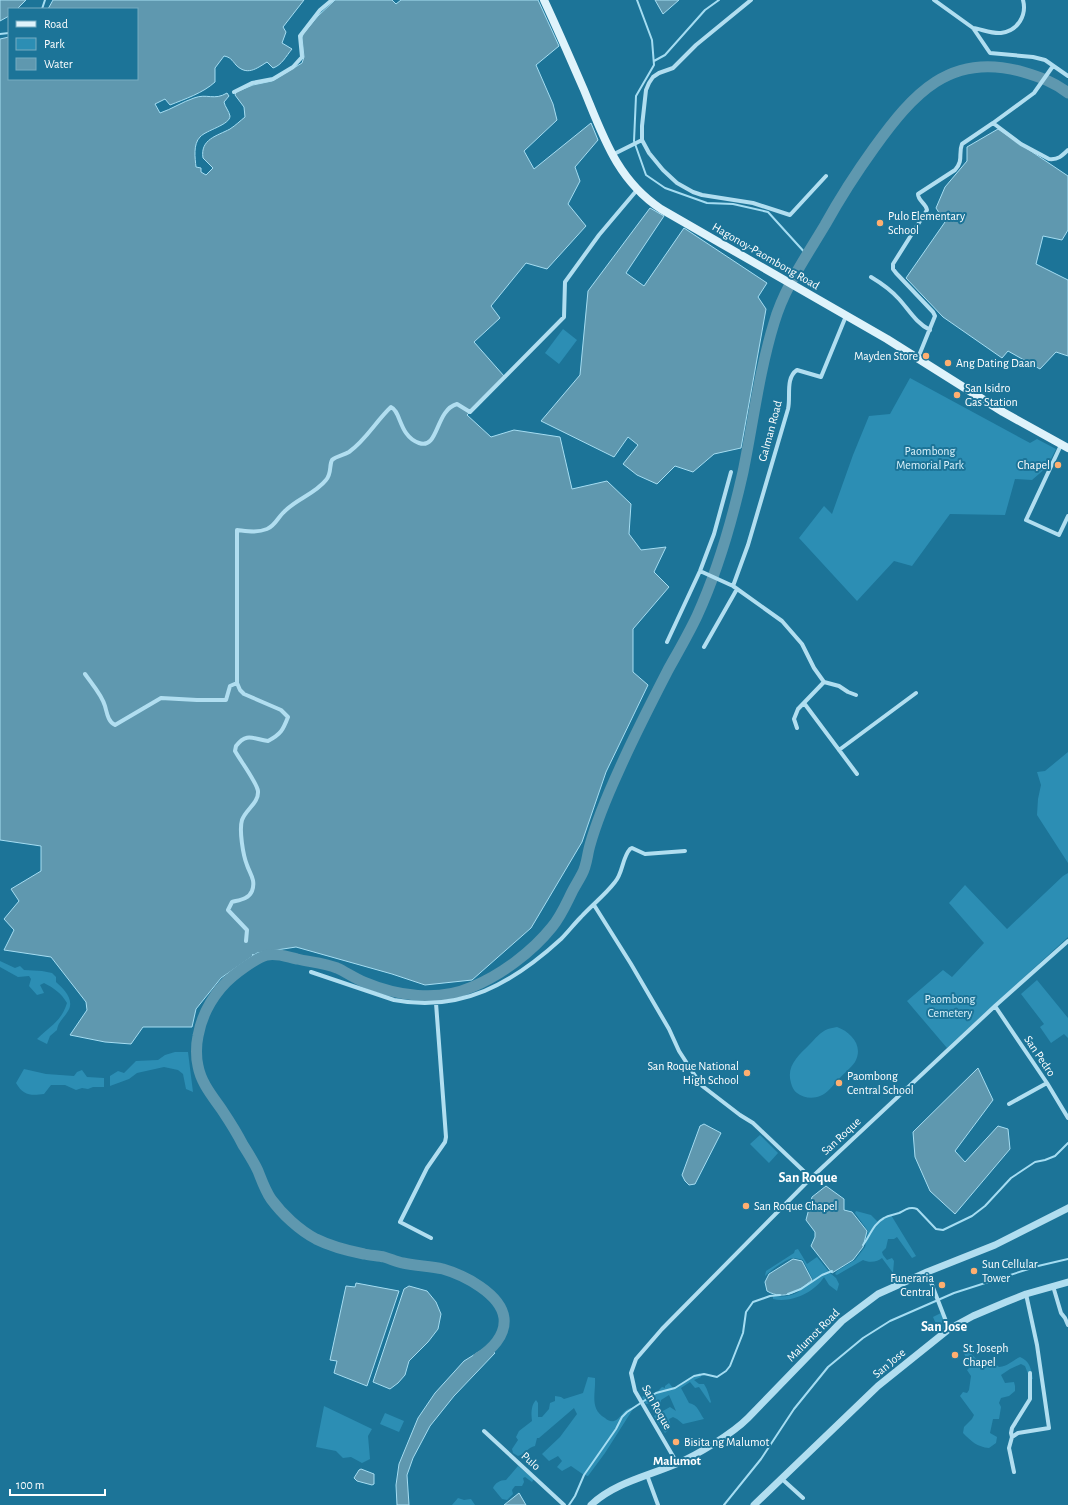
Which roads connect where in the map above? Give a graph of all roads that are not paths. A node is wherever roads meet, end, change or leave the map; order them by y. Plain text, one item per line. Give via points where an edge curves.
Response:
1 (332, 0) edge
2 (751, 0) edge
3 (934, 0) edge
4 (1023, 0) edge
5 (547, 2) edge
6 (973, 28) junction
7 (1053, 66) junction
8 (1068, 76) edge
9 (234, 92) dead end
10 (993, 123) junction
11 (642, 140) junction
12 (1068, 150) edge
13 (612, 155) junction
14 (826, 176) dead end
15 (637, 190) junction
16 (871, 276) dead end
17 (846, 315) junction
18 (930, 330) junction
19 (918, 358) junction
20 (1064, 447) edge
21 (731, 472) dead end
22 (1068, 516) edge
23 (700, 571) junction
24 (733, 586) junction
25 (738, 589) junction
26 (667, 642) dead end
27 (704, 647) dead end
28 (85, 674) dead end
29 (824, 682) junction
30 (237, 683) junction
31 (916, 692) dead end
32 (856, 695) dead end
33 (804, 703) junction
34 (797, 728) dead end
35 (840, 750) junction
36 (857, 774) dead end
37 (685, 851) dead end
38 (594, 905) junction
39 (1068, 940) edge
40 (246, 941) dead end
41 (311, 972) dead end
42 (436, 1003) junction
43 (995, 1006) junction
44 (1047, 1083) junction
45 (1009, 1104) dead end
46 (1068, 1118) edge
47 (811, 1178) junction
48 (1068, 1208) edge
49 (431, 1238) dead end
50 (926, 1272) junction
51 (1068, 1282) edge
52 (1053, 1286) junction
53 (1026, 1294) junction
54 (1068, 1325) edge
55 (950, 1329) junction
56 (1030, 1373) dead end
57 (484, 1432) dead end
58 (1012, 1437) junction
59 (677, 1464) junction
60 (1014, 1472) dead end
61 (647, 1475) junction
62 (782, 1479) junction
63 (803, 1498) dead end
64 (564, 1505) edge
65 (591, 1505) edge
66 (658, 1505) edge
67 (754, 1505) edge

1 - 9 street via 320,10 300,36 302,57 299,62 272,79 252,83
2 - 11 street via 696,45 673,68 659,73 648,83
3 - 6 street
4 - 6 street via 1023,17 1010,30 997,33
5 - 13 main road, Hagonoy-Paombong Road
6 - 7 street via 990,53 1033,57 1045,60
7 - 8 street
7 - 10 street via 1029,97
10 - 12 street via 1021,144 1049,159 1059,158
10 - 18 street via 962,144 960,164 955,170 918,194 927,210 893,264 896,273 933,312 935,316
11 - 13 street
11 - 14 street via 663,170 677,183 693,192 753,203 790,215
13 - 15 main road, Hagonoy-Paombong Road
15 - 17 main road, Hagonoy-Paombong Road via 661,209
15 - 30 street via 599,235 565,282 564,317 470,412 457,404 453,405 443,414 432,439 427,443 419,443 403,430 394,408 391,407 356,447 332,461 331,471 325,482 290,506 272,527 262,531 237,530
16 - 18 street via 898,298 920,325
17 - 19 main road, Hagonoy-Paombong Road
17 - 24 street, Galman Road via 821,377 797,370 794,372 789,386 790,404 748,545
18 - 19 street
19 - 20 main road, Hagonoy-Paombong Road via 989,404
20 - 22 street via 1026,520 1058,535
21 - 23 street via 714,534
23 - 24 street
23 - 26 street
24 - 25 street
25 - 27 street
25 - 29 street via 782,622 802,644
28 - 30 street via 100,695 113,725 161,698 226,700 228,689
29 - 32 street
29 - 33 street
30 - 40 street via 244,694 281,710 288,717 283,730 276,737 268,741 243,738 235,751 258,790 257,799 242,819 241,830 244,856 254,885 252,893 246,898 232,902 228,910 247,930
31 - 35 street
33 - 34 street via 794,719
33 - 35 street
35 - 36 street
37 - 38 street via 645,854 630,849 616,881
38 - 42 street via 561,939 514,977 476,994
38 - 47 street via 701,1085 753,1122
39 - 43 street, San Roque
41 - 42 street via 394,1000
42 - 49 street via 446,1137 400,1222
43 - 44 street, San Pedro
43 - 47 street, San Roque
44 - 45 street
44 - 46 street, San Pedro
47 - 59 street, San Roque via 662,1329 636,1359 631,1373 635,1391
48 - 50 street, Malumot Road via 995,1246
50 - 55 street
50 - 59 street, Malumot Road via 878,1294 848,1315 742,1424
51 - 52 street, San Jose
52 - 53 street, San Jose
52 - 54 street via 1061,1313
53 - 55 street, San Jose via 988,1308
53 - 58 street via 1037,1344 1049,1428 1018,1433
55 - 62 street, San Jose via 878,1386
56 - 58 street via 1030,1399 1012,1428
57 - 64 street, Pulo
58 - 60 street via 1008,1448
59 - 61 street, Malumot Road
61 - 65 street, Malumot Road via 620,1486
61 - 66 street
62 - 63 street
62 - 67 street, San Jose

